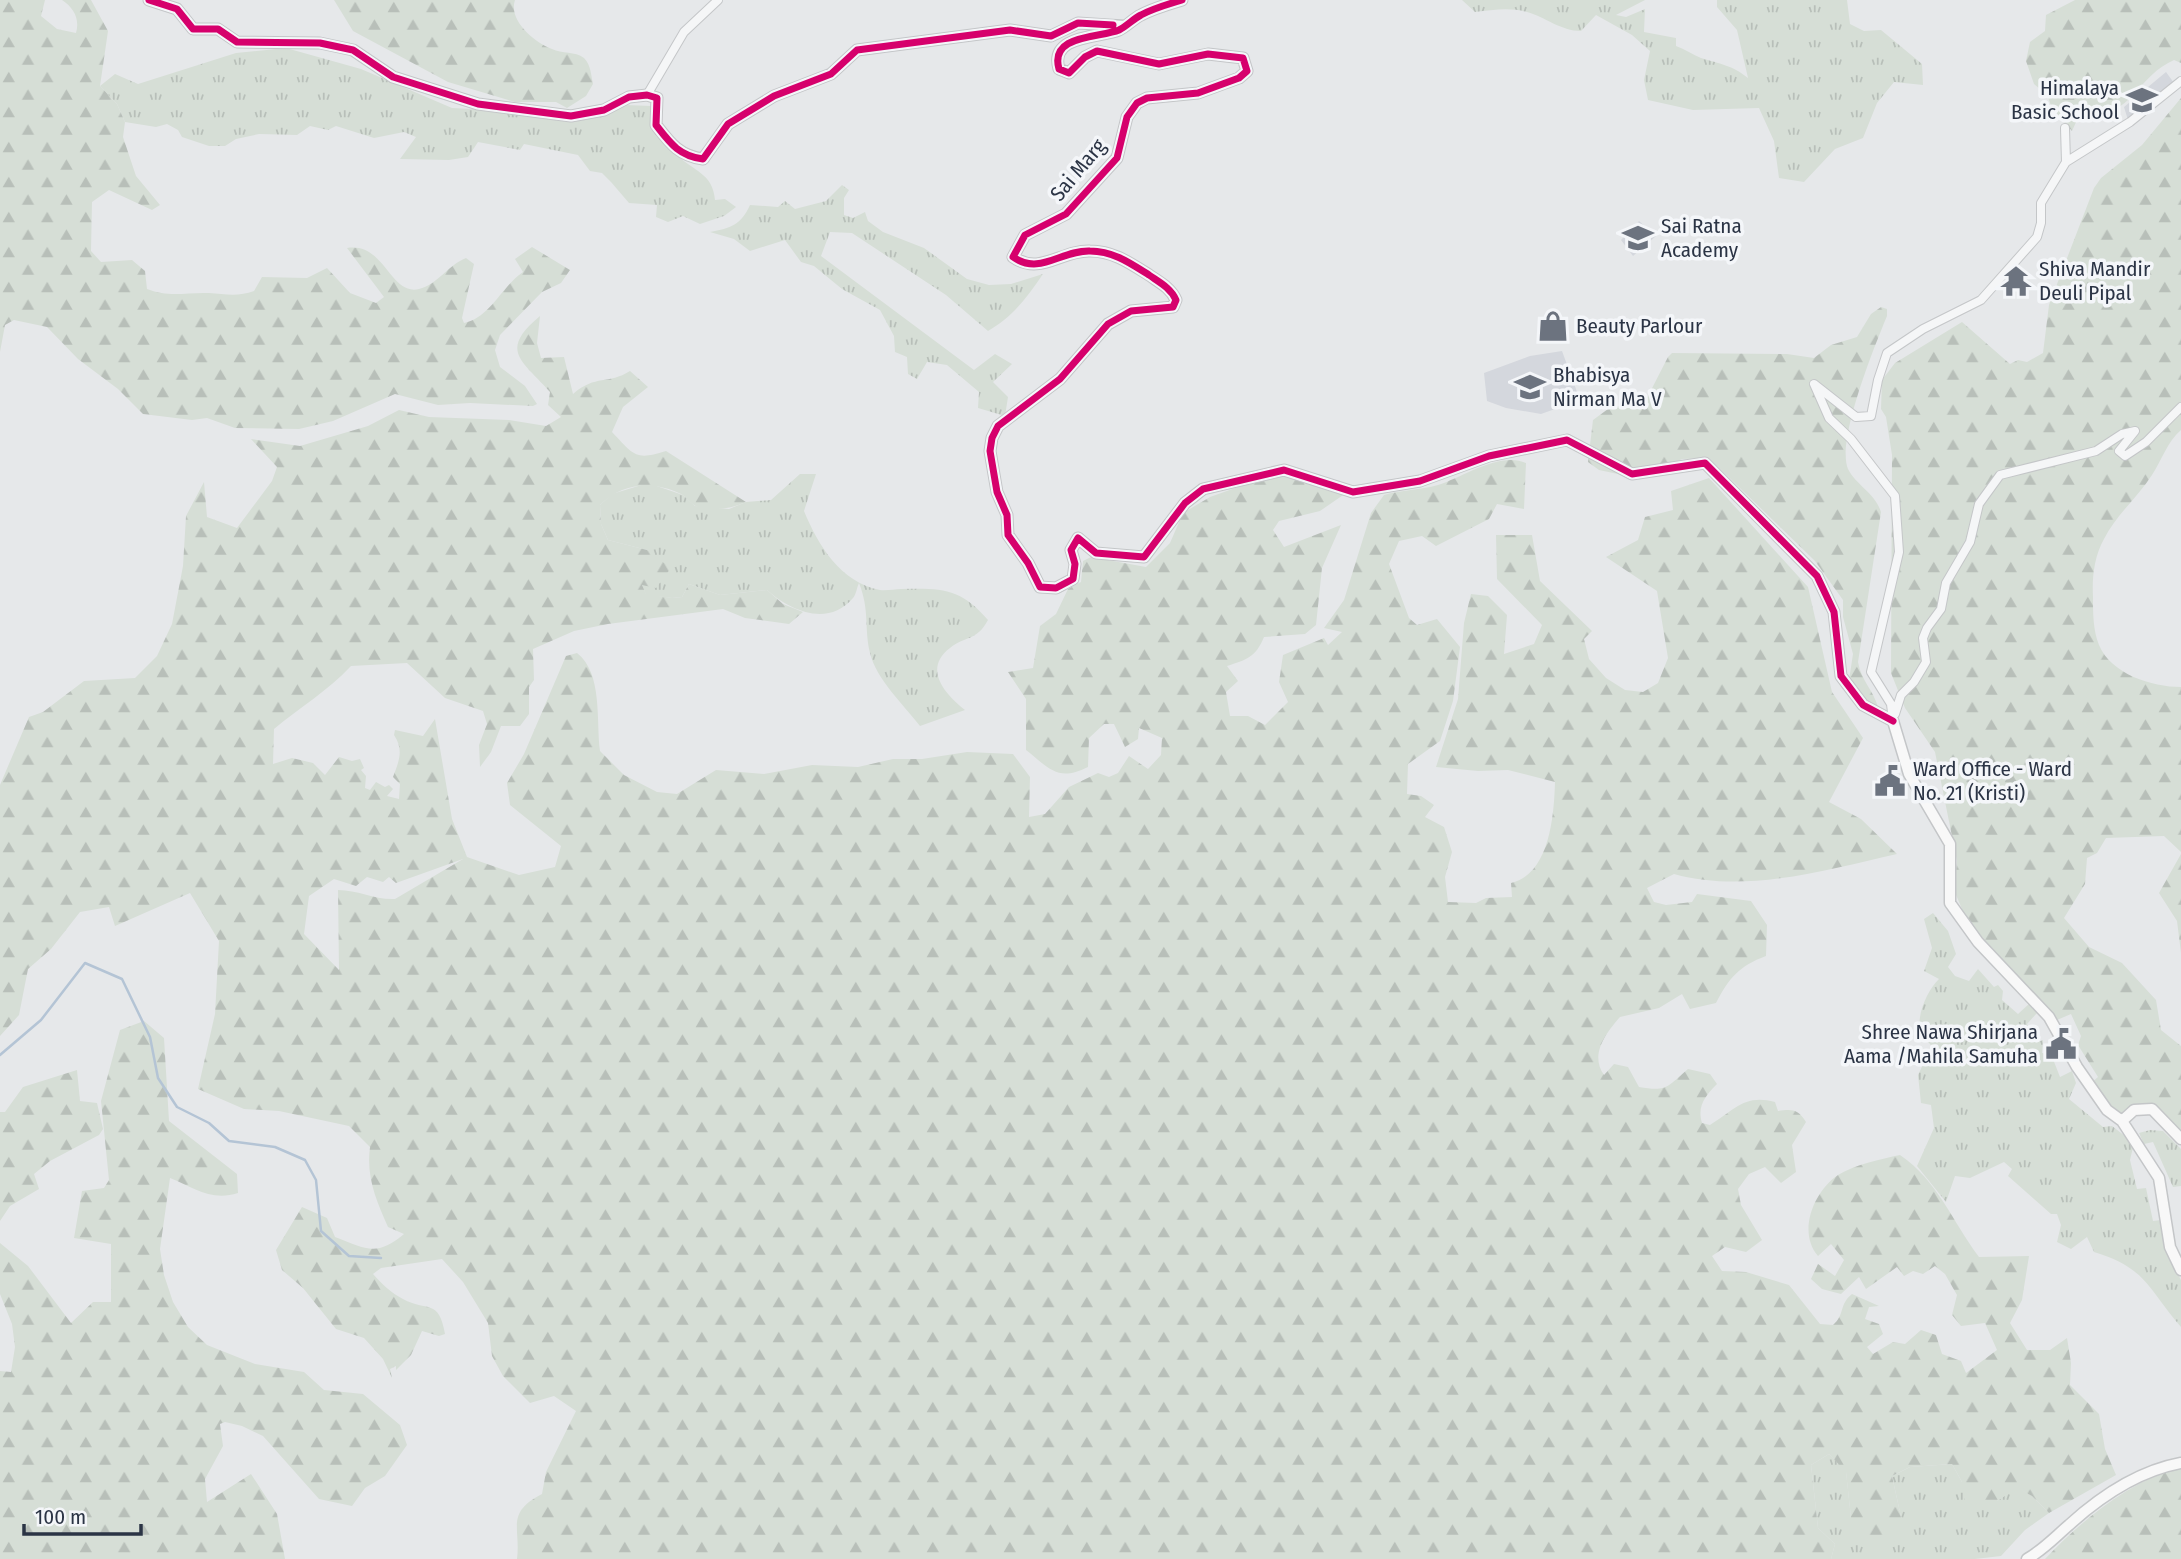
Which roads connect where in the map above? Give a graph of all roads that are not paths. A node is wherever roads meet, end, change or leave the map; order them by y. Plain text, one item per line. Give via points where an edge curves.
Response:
1 (149, 0) edge
2 (718, 0) edge
3 (1182, 0) edge
4 (1126, 26) junction
5 (2181, 80) edge
6 (647, 95) junction
7 (2065, 128) dead end
8 (2066, 162) junction
9 (2181, 407) edge
10 (1894, 718) junction
11 (2122, 1121) junction
12 (2181, 1139) edge
13 (2181, 1270) edge
14 (2181, 1463) edge
15 (2027, 1559) edge

1 - 6 street via 177,9 193,29 218,29 237,42 320,43 353,50 393,77 478,104 571,116
2 - 6 street via 684,32
3 - 4 street, Sai Marg via 1150,10
4 - 6 street via 1078,23 1051,36 1010,30 858,50 831,74 774,96 728,124 703,159 674,149 656,125 657,98
4 - 10 street, Sai Marg via 1069,43 1059,55 1059,69 1072,72 1089,54 1102,51 1159,64 1228,54 1243,58 1247,71 1198,93 1137,103 1127,117 1120,153 1111,166 1066,214 1025,235 1013,257 1034,266 1088,250 1122,257 1166,286 1176,300 1173,307 1131,311 1108,324 1060,379 998,426 992,438 1007,535 1040,587 1056,588 1073,579 1071,550 1078,538 1096,553 1144,558 1185,503 1203,489 1284,470 1353,492 1420,481 1489,456 1567,440 1632,474 1705,463 1817,576 1834,612 1842,676 1863,705
5 - 8 street via 2130,122
7 - 8 street
8 - 10 street via 2041,203 2039,230 2026,253 1981,300 1923,329 1887,354 1871,416 1856,417 1814,384 1829,418 1895,496 1899,552 1871,672 1891,704
9 - 10 street via 2125,456 2120,448 2135,431 2096,451 2000,475 1979,504 1970,542 1946,583 1941,609 1923,638 1926,662 1901,695
10 - 11 street via 1909,774 1950,844 1950,903 1978,942 2049,1017 2077,1068 2107,1110
11 - 12 street via 2134,1110 2151,1109
11 - 13 street via 2159,1178 2170,1247
14 - 15 street via 2144,1473 2109,1493

